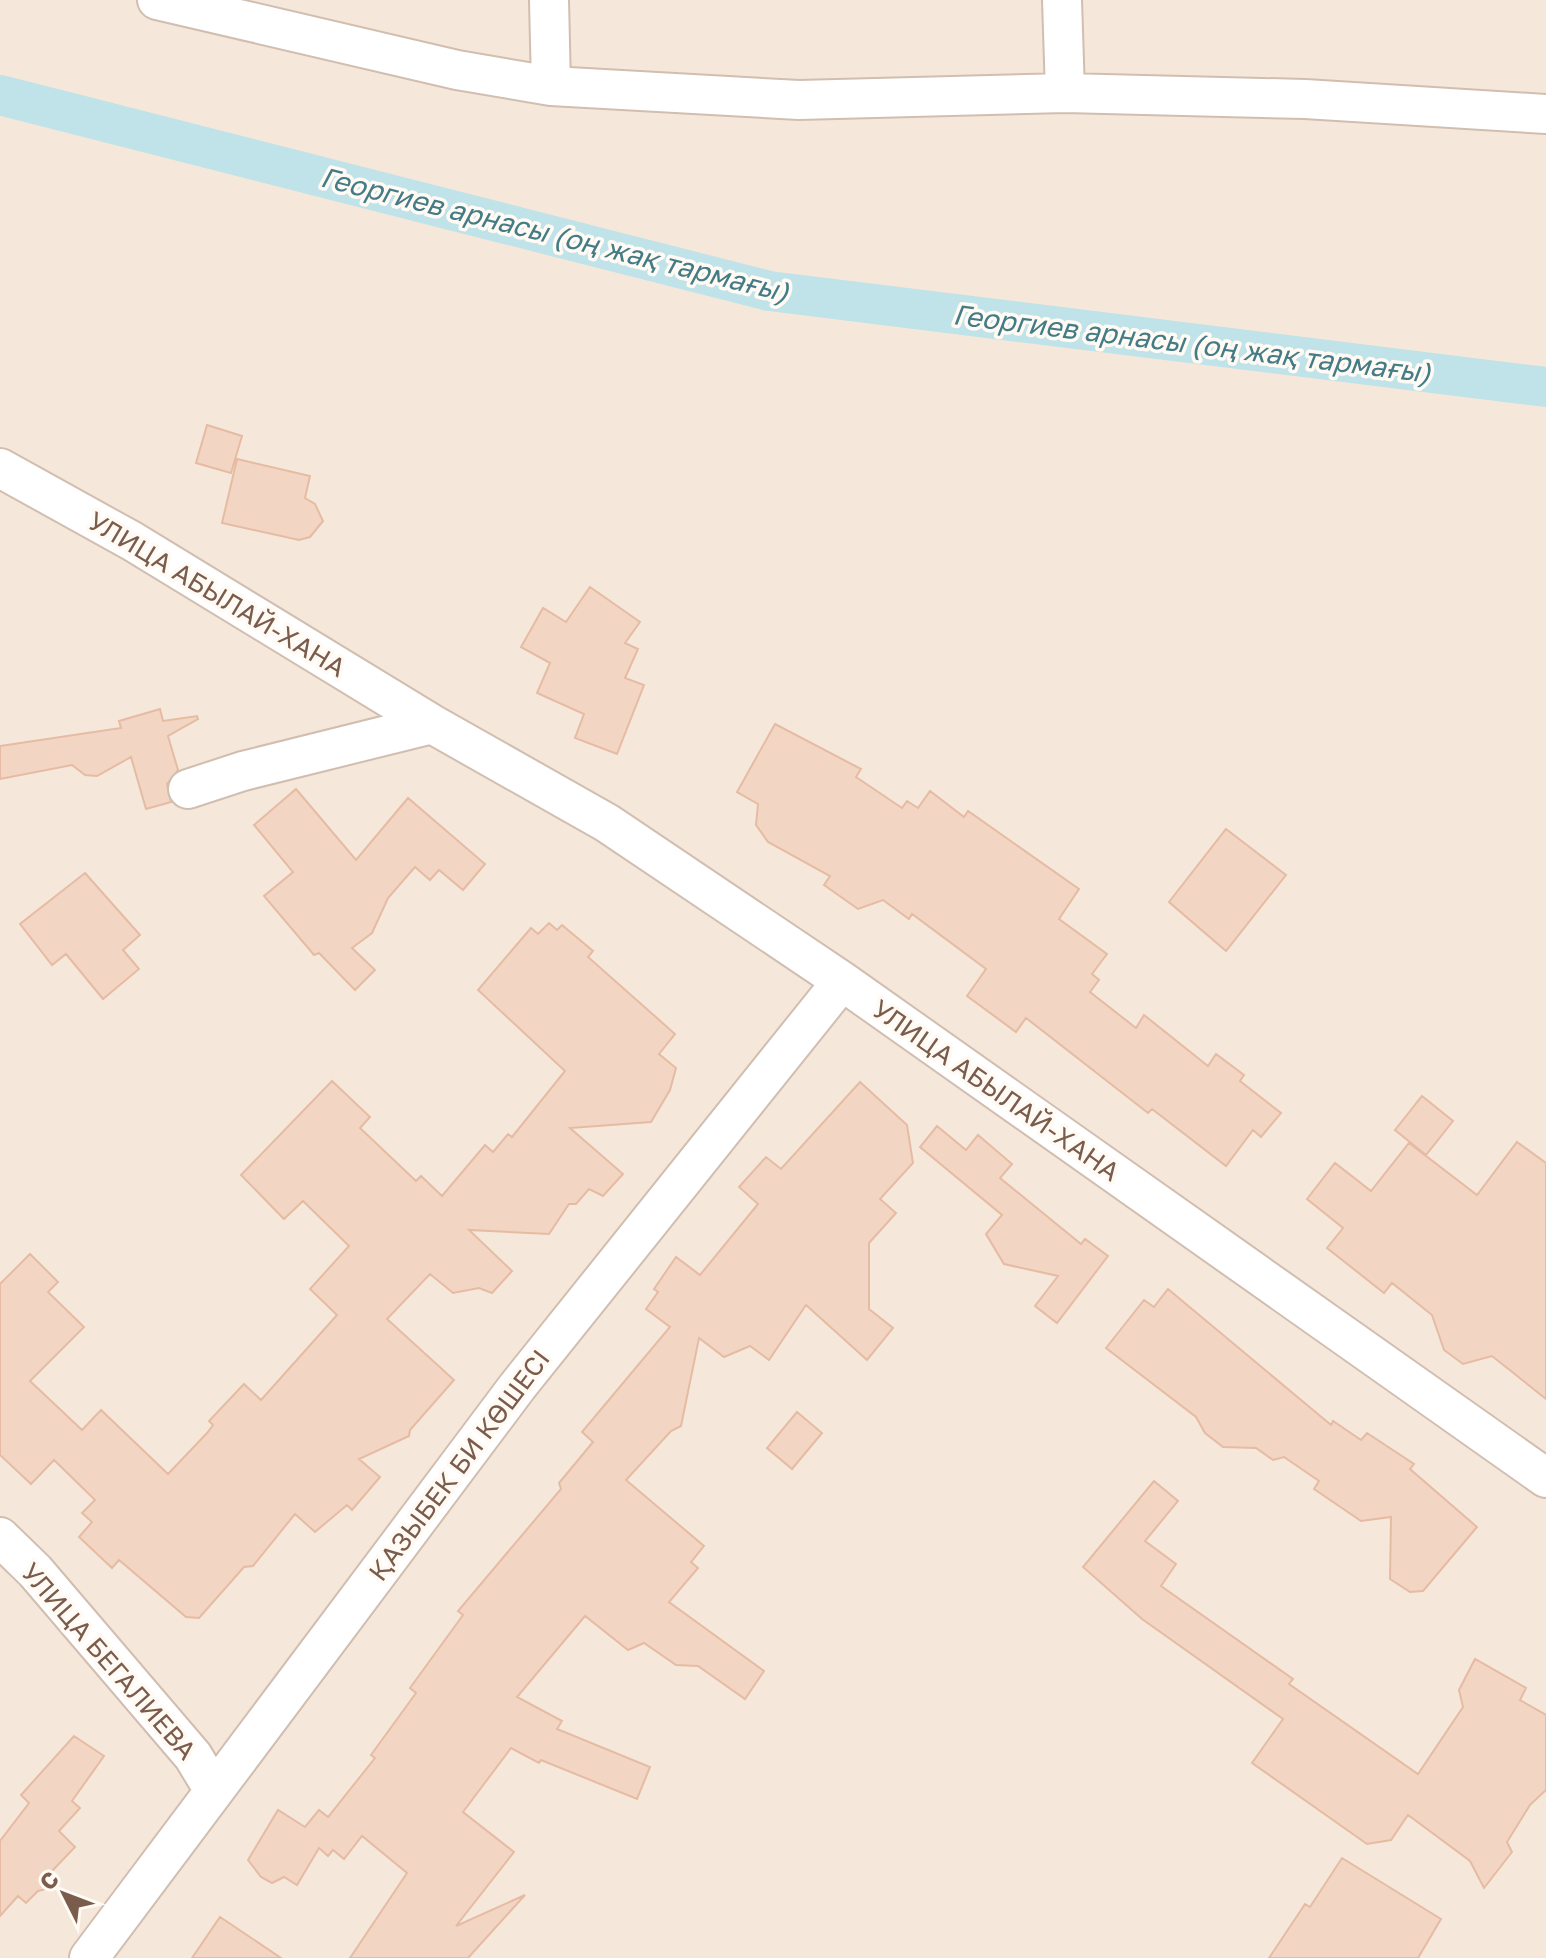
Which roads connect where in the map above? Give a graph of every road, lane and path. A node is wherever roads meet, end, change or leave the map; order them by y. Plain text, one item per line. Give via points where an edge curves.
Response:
1 (157, 0) edge
2 (549, 0) edge
3 (1062, 0) edge
4 (551, 86) junction
5 (1065, 93) junction
6 (1546, 114) edge
7 (0, 468) edge
8 (432, 724) junction
9 (188, 789) dead end
10 (842, 981) junction
11 (1546, 1478) edge
12 (0, 1537) edge
13 (213, 1789) junction
14 (89, 1958) edge

1 - 4 street via 457,70
2 - 4 street
3 - 5 street
4 - 5 street via 799,100
5 - 6 street via 1305,99
7 - 8 street, УЛИЦА АБЫЛАЙ-ХАНА via 132,541
8 - 9 street
8 - 10 street, УЛИЦА АБЫЛАЙ-ХАНА via 607,823
10 - 11 street, УЛИЦА АБЫЛАЙ-ХАНА
10 - 13 street, ҚАЗЫБЕК БИ КӨШЕСІ via 517,1387
12 - 13 street, УЛИЦА БЕГАЛИЕВА via 173,1732
13 - 14 street, ҚАЗЫБЕК БИ КӨШЕСІ

